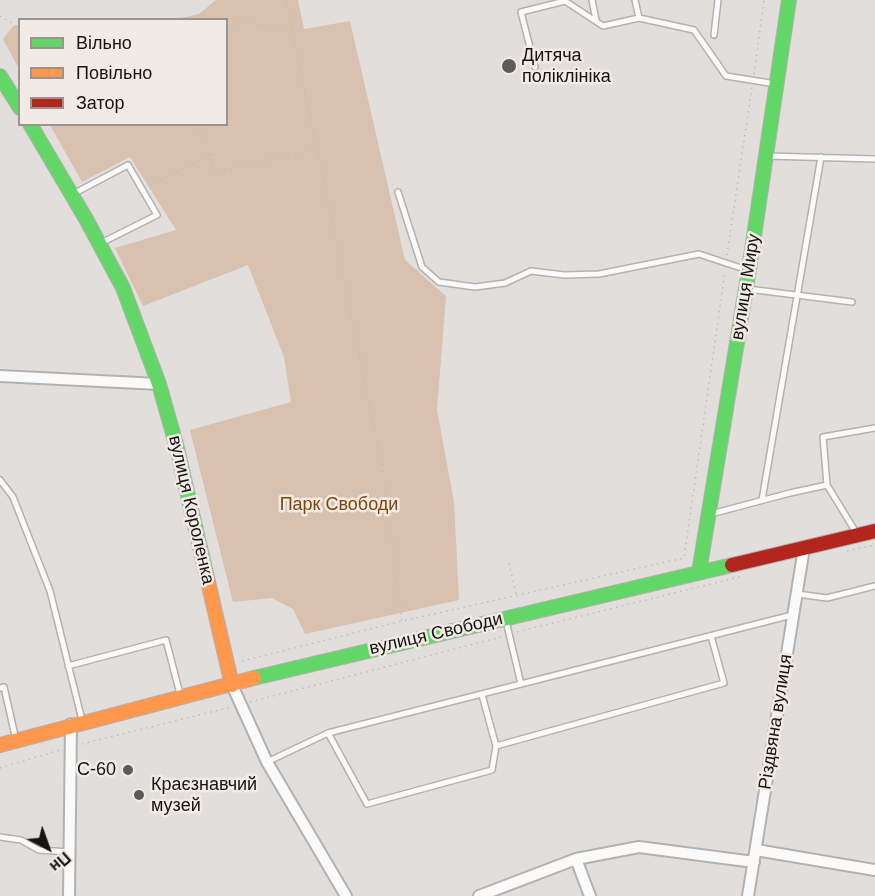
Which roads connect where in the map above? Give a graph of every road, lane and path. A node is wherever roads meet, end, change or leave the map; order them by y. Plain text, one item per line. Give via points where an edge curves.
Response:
1 (286, 0) edge
2 (565, 0) edge
3 (592, 0) edge
4 (635, 0) edge
5 (718, 0) edge
6 (764, 0) edge
7 (789, 0) edge
8 (0, 16) edge
9 (639, 18) junction
10 (596, 20) junction
11 (228, 24) edge
12 (18, 27) edge
13 (292, 32) junction
14 (714, 35) dead end
15 (535, 68) dead end
16 (0, 76) edge
17 (753, 81) junction
18 (777, 85) junction
19 (18, 105) edge
20 (31, 126) edge
21 (192, 126) edge
22 (202, 126) edge
23 (204, 133) junction
24 (316, 149) junction
25 (210, 155) junction
26 (766, 156) junction
27 (821, 157) junction
28 (875, 159) edge
29 (142, 188) junction
30 (398, 192) dead end
31 (72, 195) junction
32 (99, 243) junction
33 (726, 263) junction
34 (749, 270) junction
35 (746, 288) junction
36 (798, 294) junction
37 (852, 302) dead end
38 (0, 376) edge
39 (159, 384) junction
40 (875, 428) edge
41 (0, 480) edge
42 (827, 485) junction
43 (762, 500) junction
44 (710, 514) junction
45 (875, 531) edge
46 (858, 535) junction
47 (875, 545) edge
48 (804, 548) junction
49 (844, 552) dead end
50 (509, 563) dead end
51 (699, 572) junction
52 (746, 575) dead end
53 (875, 586) edge
54 (797, 594) junction
55 (517, 595) junction
56 (794, 615) junction
57 (505, 617) junction
58 (402, 621) junction
59 (509, 634) junction
60 (711, 636) junction
61 (242, 661) dead end
62 (68, 666) junction
63 (521, 684) junction
64 (232, 685) junction
65 (0, 688) edge
66 (482, 695) junction
67 (181, 698) junction
68 (241, 704) junction
69 (77, 723) junction
70 (328, 733) junction
71 (16, 740) junction
72 (0, 744) edge
73 (496, 746) junction
74 (71, 747) junction
75 (267, 762) junction
76 (0, 768) edge
77 (0, 837) edge
78 (756, 850) junction
79 (70, 852) junction
80 (576, 859) junction
81 (754, 862) junction
82 (875, 870) edge
83 (69, 896) edge
84 (346, 896) edge
85 (479, 896) edge
86 (590, 896) edge
87 (748, 896) edge

1 - 13 path
2 - 10 lane
2 - 15 lane via 521,12
3 - 10 lane
4 - 9 lane
5 - 14 lane
6 - 17 path
7 - 18 main road, вулиця Миру
8 - 12 path
9 - 10 lane via 603,26
9 - 17 lane via 694,30 726,76
11 - 13 path via 251,23
13 - 24 path
16 - 19 main road
17 - 18 lane
17 - 33 path
18 - 26 main road, вулиця Миру
20 - 31 main road, вулиця Короленка
21 - 23 path
22 - 23 path
23 - 25 path
24 - 25 path via 214,172
24 - 58 path via 383,469
25 - 29 path
26 - 27 lane
26 - 34 main road, вулиця Миру
27 - 28 lane
27 - 36 lane
29 - 31 lane via 128,165
29 - 32 lane via 157,215
30 - 33 lane via 422,267 439,282 476,287 505,282 531,271 599,274 699,254
31 - 32 main road, вулиця Короленка
32 - 39 main road, вулиця Короленка via 123,288
33 - 34 lane
33 - 55 path via 684,558
34 - 35 main road, вулиця Миру
35 - 36 lane
35 - 44 main road, вулиця Миру
36 - 37 lane
36 - 43 lane
38 - 39 street
39 - 64 main road, вулиця Короленка
40 - 42 lane via 823,437
41 - 62 lane via 13,497 50,591
42 - 43 lane
42 - 46 lane
43 - 44 lane
44 - 51 main road, вулиця Миру
45 - 46 main road, вулиця Свободи
46 - 48 main road, вулиця Свободи
47 - 49 path
48 - 51 main road, вулиця Свободи
48 - 54 street, Різдвяна вулиця
50 - 55 path
51 - 57 main road, вулиця Свободи
52 - 59 path
53 - 54 lane via 827,598
54 - 56 street, Різдвяна вулиця
55 - 58 path
56 - 60 lane
56 - 78 street, Різдвяна вулиця
57 - 59 lane
57 - 64 main road, вулиця Свободи
58 - 61 path
59 - 63 lane
59 - 68 path
60 - 63 lane
60 - 73 lane via 724,683
62 - 67 lane via 166,640
62 - 69 lane
63 - 66 lane
64 - 67 main road, вулиця Свободи
64 - 68 street, вулиця Короленка
65 - 71 lane via 4,687
66 - 70 lane
66 - 73 lane
67 - 69 main road, вулиця Свободи
68 - 74 path
68 - 75 street, вулиця Короленка
69 - 71 main road, вулиця Свободи
69 - 74 street
70 - 73 lane via 367,804 492,770
70 - 75 lane
71 - 72 main road, вулиця Свободи
74 - 76 path
74 - 79 street
75 - 84 street, вулиця Короленка
77 - 79 lane via 21,840 39,850
78 - 81 street, Різдвяна вулиця
78 - 82 street
79 - 83 street
80 - 81 street via 639,847
80 - 85 street
80 - 86 street
81 - 87 street, Різдвяна вулиця

